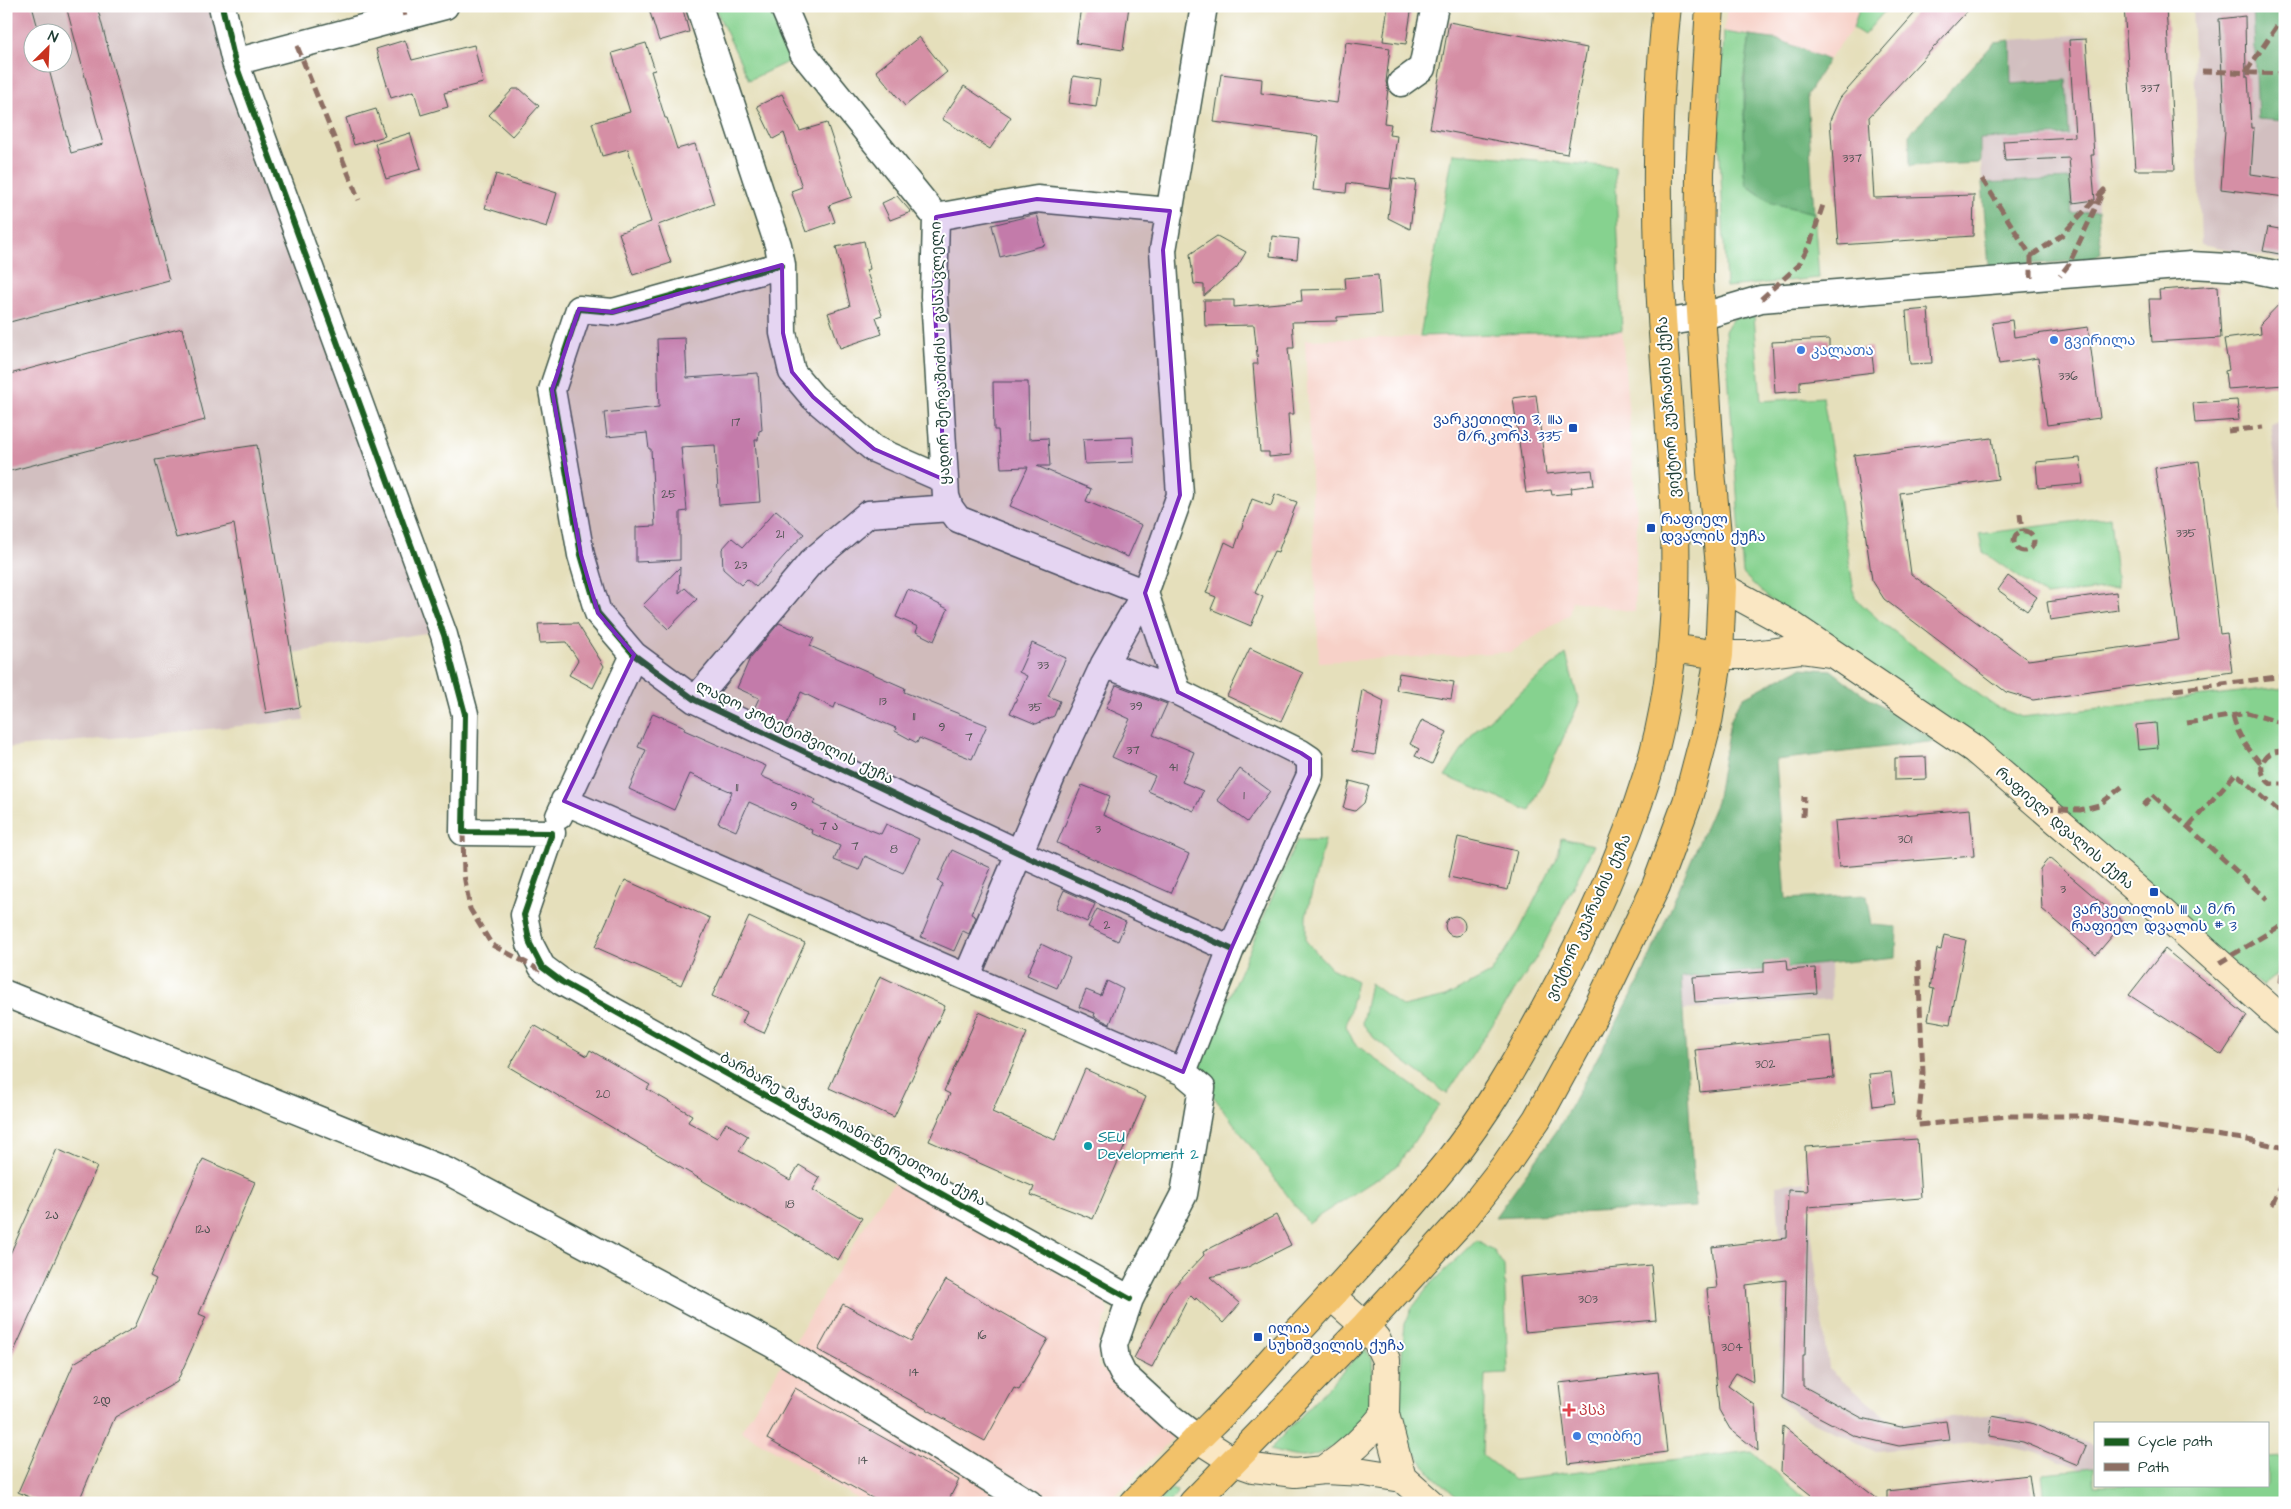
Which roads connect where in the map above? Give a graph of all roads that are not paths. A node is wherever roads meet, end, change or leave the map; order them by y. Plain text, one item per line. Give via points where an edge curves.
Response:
1 (222, 6) edge
2 (445, 6) edge
3 (699, 6) edge
4 (783, 6) edge
5 (1204, 6) edge
6 (1435, 6) edge
7 (1667, 6) edge
8 (1710, 6) edge
9 (236, 62) junction
10 (1400, 83) dead end
11 (1703, 96) junction
12 (1660, 97) junction
13 (1170, 210) junction
14 (936, 217) junction
15 (782, 266) junction
16 (2285, 276) edge
17 (1700, 317) junction
18 (1662, 323) junction
19 (945, 480) junction
20 (950, 508) junction
21 (1722, 587) junction
22 (1145, 593) junction
23 (1672, 648) junction
24 (1831, 653) junction
25 (634, 655) junction
26 (1719, 655) junction
27 (1104, 664) junction
28 (1178, 692) junction
29 (696, 700) junction
30 (564, 800) junction
31 (552, 833) junction
32 (1019, 853) junction
33 (1231, 949) junction
34 (967, 976) junction
35 (6, 994) edge
36 (2285, 1022) edge
37 (1184, 1072) junction
38 (1331, 1296) junction
39 (1130, 1299) junction
40 (1365, 1326) junction
41 (1385, 1414) junction
42 (1197, 1438) junction
43 (1233, 1461) junction
44 (1324, 1470) junction
45 (1402, 1478) junction
46 (1029, 1503) edge
47 (1134, 1503) edge
48 (1193, 1503) edge
49 (1430, 1503) edge

1 - 9 street
2 - 9 street
3 - 15 street via 778,245
4 - 14 street, ყადირ შერვაშიძის I გასასვლელი via 803,53
5 - 13 street
6 - 10 street via 1422,68
7 - 12 main road, ვიქტორ კუპრაძის ქუჩა
8 - 11 main road
9 - 31 street via 444,635 465,714 463,832
11 - 12 main road
11 - 17 main road
12 - 18 main road, ვიქტორ კუპრაძის ქუჩა via 1658,179
13 - 14 street via 1037,199
13 - 22 street via 1163,250 1180,495
14 - 19 street, ყადირ შერვაშიძის I გასასვლელი via 934,296
15 - 19 street via 783,334 792,372 813,397 874,449
15 - 25 street, ლადო კოტეტიშვილის ქუჩა via 613,312 579,309 552,390 581,555 598,613
16 - 17 street via 2246,268 2191,265 1761,299
17 - 18 street
17 - 21 main road
18 - 23 main road, ვიქტორ კუპრაძის ქუჩა via 1674,497 1676,592
19 - 20 street, ყადირ შერვაშიძის I გასასვლელი
20 - 22 street via 958,519
20 - 29 street via 868,514 811,562
21 - 24 street, რაფიელ დვალის ქუჩა via 1788,623
21 - 26 main road
22 - 27 street
22 - 28 street
23 - 26 main road
23 - 38 main road, ვიქტორ კუპრაძის ქუჩა via 1649,773 1610,877 1556,988 1484,1112 1448,1161
24 - 26 street, რაფიელ დვალის ქუჩა via 1800,649 1753,655
24 - 36 street, რაფიელ დვალის ქუჩა via 1974,749
25 - 29 street, ლადო კოტეტიშვილის ქუჩა
25 - 30 street, ბარბარე მაჭავარიანი-წერეთლის ქუჩა
26 - 40 main road via 1708,722 1687,802 1656,886 1595,1012 1537,1119 1504,1167 1464,1218
27 - 28 street
27 - 32 street
28 - 33 street via 1310,759 1310,775
29 - 32 street, ლადო კოტეტიშვილის ქუჩა
30 - 31 street, ბარბარე მაჭავარიანი-წერეთლის ქუჩა
30 - 34 street
31 - 39 street, ბარბარე მაჭავარიანი-წერეთლის ქუჩა via 524,915 530,944 542,967 562,982
32 - 33 street, ლადო კოტეტიშვილის ქუჩა
32 - 34 street
33 - 37 street
34 - 37 street
35 - 46 street via 449,1172 772,1344
37 - 39 street via 1202,1088 1184,1194
38 - 40 street
38 - 42 main road, ვიქტორ კუპრაძის ქუჩა
39 - 42 street via 1114,1345 1116,1360 1123,1374
40 - 41 street via 1376,1339 1386,1360
40 - 43 main road
41 - 44 street via 1357,1445
41 - 45 street
42 - 43 street
42 - 47 main road, ვიქტორ კუპრაძის ქუჩა
43 - 44 street via 1252,1468 1295,1473
43 - 48 main road
44 - 45 street
45 - 49 street

